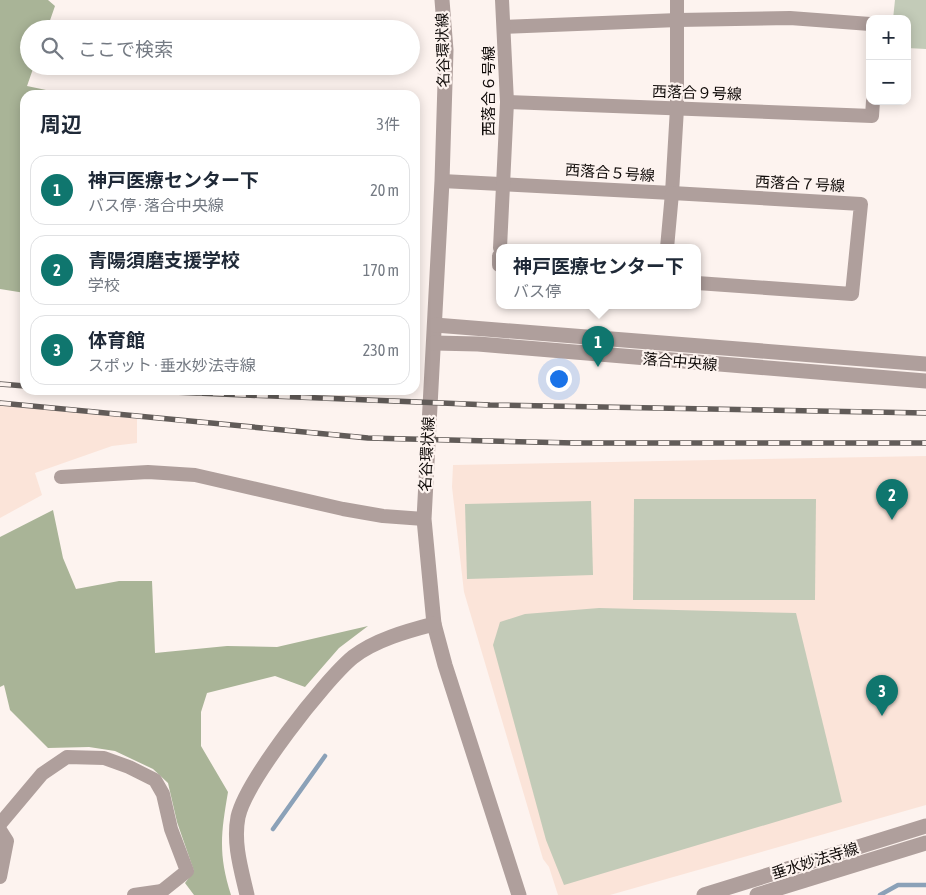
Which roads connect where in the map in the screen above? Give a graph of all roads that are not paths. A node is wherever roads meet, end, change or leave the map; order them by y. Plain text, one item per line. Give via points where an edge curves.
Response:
1 (442, 0) edge
2 (502, 0) edge
3 (677, 0) edge
4 (678, 20) junction
5 (866, 24) edge
6 (504, 27) junction
7 (507, 102) junction
8 (873, 105) edge
9 (677, 108) junction
10 (442, 180) junction
11 (504, 182) junction
12 (672, 193) junction
13 (500, 244) edge
14 (667, 244) edge
15 (701, 283) edge
16 (435, 325) junction
17 (434, 343) junction
18 (926, 364) edge
19 (926, 381) edge
20 (61, 477) dead end
21 (424, 519) junction
22 (434, 624) junction
23 (0, 824) edge
24 (926, 826) edge
25 (0, 830) edge
26 (926, 843) edge
27 (0, 877) edge
28 (518, 892) edge
29 (164, 893) edge
30 (134, 895) edge
31 (248, 895) edge
32 (704, 895) edge
33 (757, 895) edge

1 - 10 street, 名谷環状線 via 446,50
2 - 6 street, 西落合６号線
3 - 4 street, 西落合５号線
4 - 5 street via 790,18
4 - 6 street
4 - 9 street, 西落合５号線
6 - 7 street, 西落合６号線
7 - 9 street, 西落合９号線
7 - 11 street, 西落合６号線
8 - 9 street, 西落合９号線 via 872,116
9 - 12 street, 西落合５号線
10 - 11 street, 西落合５号線
10 - 16 street, 名谷環状線
11 - 12 street, 西落合５号線
11 - 13 street
12 - 14 street
12 - 15 street, 西落合７号線 via 861,204 852,294
16 - 17 street, 名谷環状線
16 - 18 street, 落合中央線
17 - 19 street, 落合中央線
17 - 21 street, 名谷環状線
20 - 21 street via 148,472 195,475 343,509
21 - 22 street, 名谷環状線
22 - 28 street, 名谷環状線
22 - 31 street via 377,643 353,657 324,687 262,769 244,800 236,829 238,858
23 - 29 street via 42,774 67,757 104,758 130,767 155,780 163,794 171,829 187,871
24 - 32 street, 垂水妙法寺線
25 - 27 street via 7,841
26 - 33 street, 垂水妙法寺線
29 - 30 street

